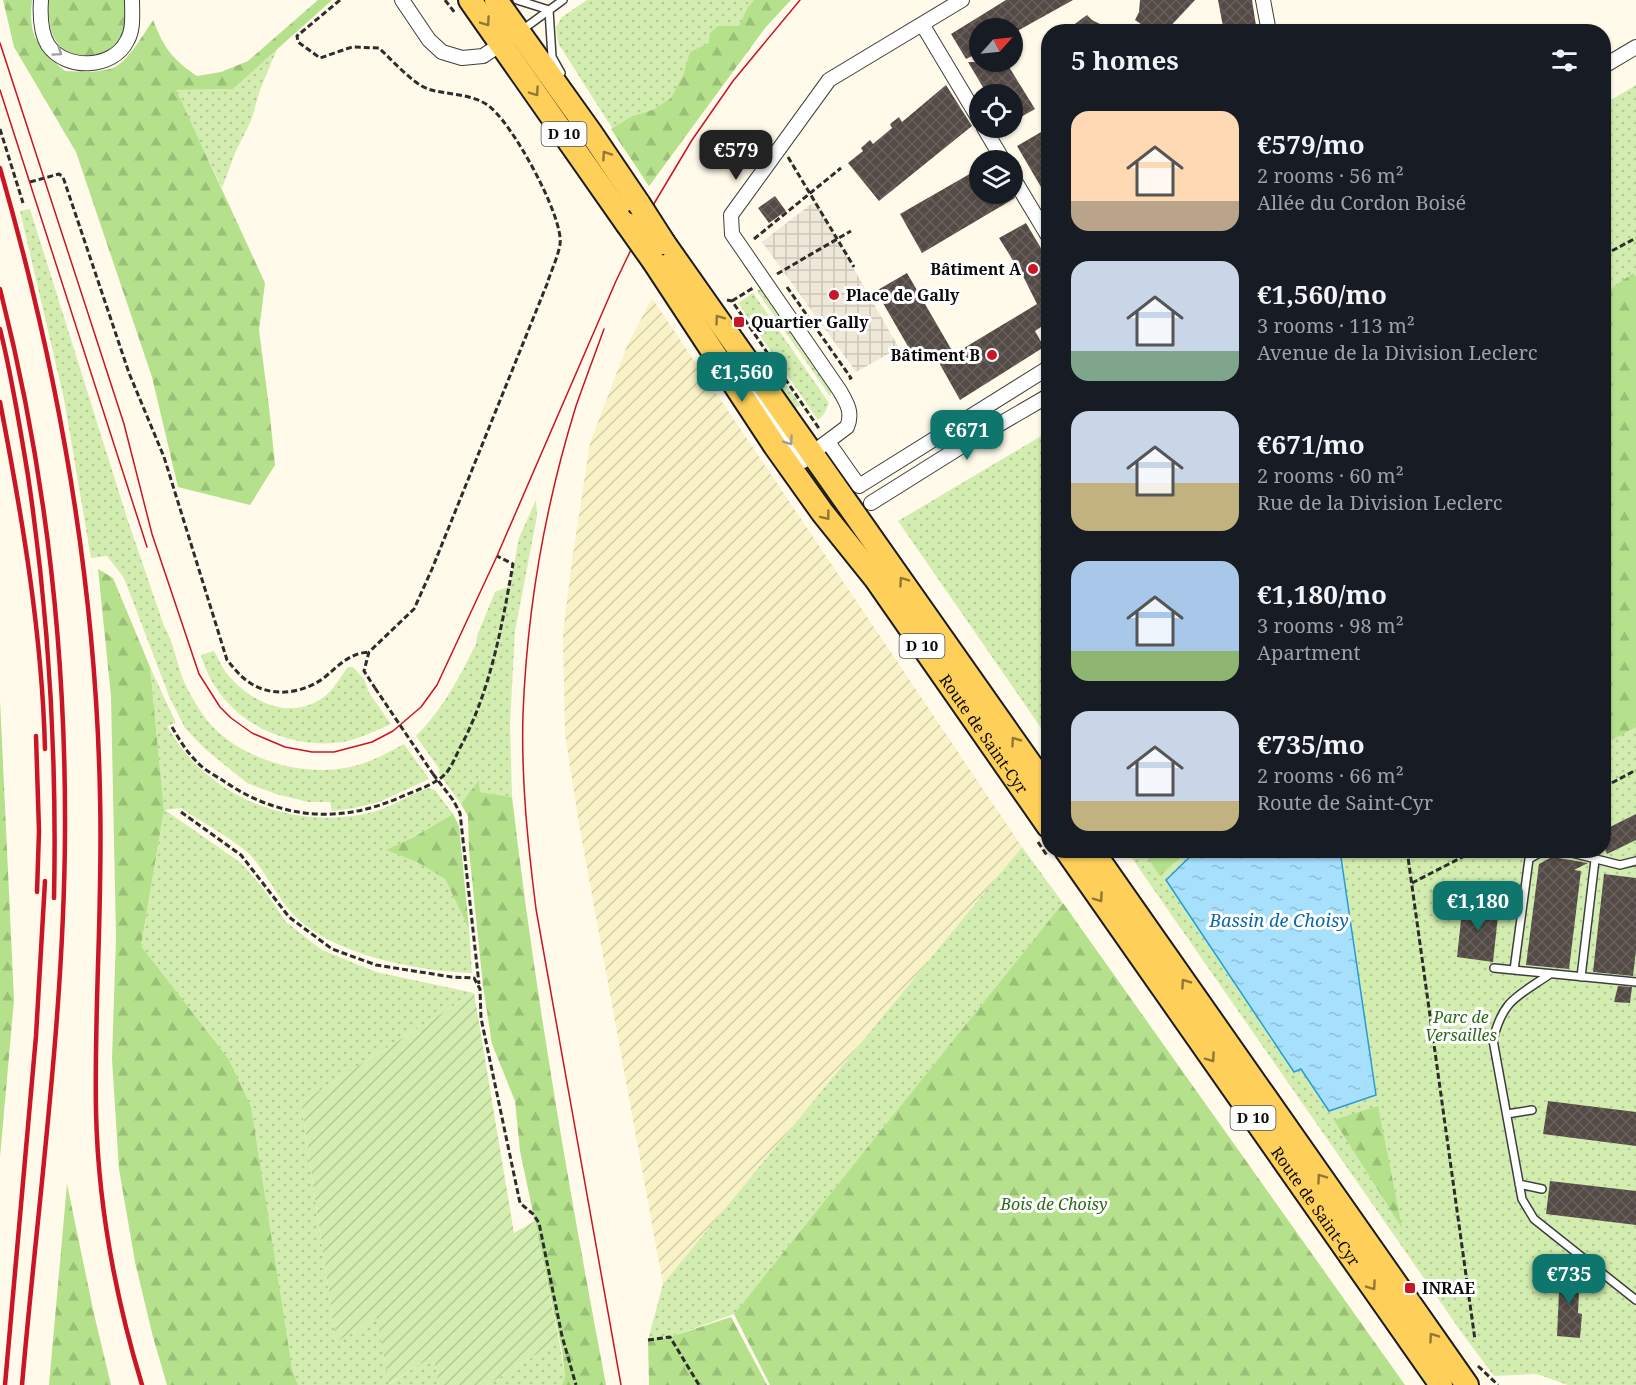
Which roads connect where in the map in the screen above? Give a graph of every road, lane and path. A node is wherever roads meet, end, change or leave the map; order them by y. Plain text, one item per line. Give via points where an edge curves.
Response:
1 (41, 0) edge
2 (132, 0) edge
3 (340, 0) edge
4 (402, 0) edge
5 (470, 0) edge
6 (496, 0) edge
7 (517, 0) edge
8 (962, 0) edge
9 (1263, 0) edge
10 (559, 1) edge
11 (549, 10) junction
12 (922, 24) junction
13 (1268, 24) edge
14 (510, 38) junction
15 (1636, 47) edge
16 (1611, 62) edge
17 (565, 79) dead end
18 (570, 90) dead end
19 (969, 103) edge
20 (0, 129) edge
21 (591, 133) junction
22 (781, 146) junction
23 (841, 168) dead end
24 (30, 182) dead end
25 (810, 193) junction
26 (1023, 194) edge
27 (23, 203) dead end
28 (1041, 224) edge
29 (851, 231) dead end
30 (749, 232) dead end
31 (1636, 238) edge
32 (754, 239) junction
33 (838, 239) junction
34 (760, 248) dead end
35 (1611, 251) edge
36 (659, 252) junction
37 (772, 265) dead end
38 (854, 267) dead end
39 (778, 274) junction
40 (771, 278) dead end
41 (785, 283) dead end
42 (747, 292) dead end
43 (732, 301) dead end
44 (1041, 372) edge
45 (839, 389) junction
46 (1041, 400) edge
47 (809, 456) junction
48 (872, 503) dead end
49 (497, 556) dead end
50 (369, 652) junction
51 (172, 727) dead end
52 (1636, 770) edge
53 (1041, 779) edge
54 (438, 780) junction
55 (1611, 783) edge
56 (181, 812) dead end
57 (1041, 816) edge
58 (1072, 858) edge
59 (1098, 858) edge
60 (1408, 858) edge
61 (1460, 858) edge
62 (1531, 858) edge
63 (1588, 858) edge
64 (1595, 860) junction
65 (1636, 861) edge
66 (1412, 883) junction
67 (1494, 968) dead end
68 (1514, 970) junction
69 (1550, 974) junction
70 (1581, 977) junction
71 (1636, 982) edge
72 (480, 989) junction
73 (1532, 1110) dead end
74 (1507, 1114) junction
75 (1519, 1184) junction
76 (1542, 1189) dead end
77 (1636, 1300) edge
78 (648, 1340) dead end
79 (1475, 1340) dead end
80 (576, 1385) edge
81 (699, 1385) edge
82 (1441, 1385) edge
83 (1467, 1385) edge

1 -> 2 street via 40,20 49,46 58,55 90,64 110,60 127,42 132,27
3 - 50 path via 297,36 298,42 320,58 352,47 379,48 427,89 488,105 520,144 551,209 560,243 547,284 414,609
4 - 14 street via 442,52 462,58 483,56
5 -> 14 main road, D 10
6 - 14 main road, D 10
7 - 11 lane
8 - 12 street
9 - 13 street
10 - 11 lane
11 - 14 lane
11 - 17 lane via 552,57
12 - 19 street
12 - 22 street via 829,80
14 - 21 main road, D 10
14 -> 36 main road, D 10, bridge via 627,224
15 - 16 street
18 - 21 lane
20 - 27 path
36 -> 21 main road, D 10, bridge via 639,204
22 - 25 path
22 - 45 street via 731,215 732,234
23 - 25 path
24 - 50 path via 59,174 63,177 129,373 164,457 227,660 258,687 295,692 313,685 357,652
25 - 32 path
25 - 33 path
26 - 28 street
29 - 33 path
30 - 32 path
31 - 35 path
32 - 34 path
33 - 38 path
33 - 39 path
47 -> 36 main road, D 10
36 - 47 main road, D 10 via 700,330
37 - 39 path
39 - 40 path
41 - 45 path via 851,378
42 - 43 path
44 - 47 street via 859,486
45 - 47 street via 851,419 847,427
46 - 48 street
53 -> 47 main road, Route de Saint-Cyr / D 10
47 -> 57 main road, Route de Saint-Cyr / D 10 via 875,578
49 - 54 path via 513,564 488,682 470,728
50 - 54 path, bridge via 364,671
51 - 54 path via 207,770 256,800 279,809 309,814 358,812
52 - 55 path
54 - 72 path via 460,813
56 - 72 path via 242,855 289,917 332,949 376,965 474,978
58 -> 82 main road, Route de Saint-Cyr / D 10
83 -> 59 main road, Route de Saint-Cyr / D 10
60 - 66 path
61 - 66 path
62 - 68 lane
63 - 64 lane
64 - 65 lane via 1620,865
64 - 70 lane
66 - 79 path
67 - 68 lane
68 - 69 lane
69 - 70 lane
69 - 74 lane via 1503,1009 1498,1021 1493,1040
70 - 71 lane
72 - 80 path via 481,1018 520,1203 539,1223
73 - 74 lane
74 - 75 lane
75 - 76 lane
75 - 77 lane via 1522,1199 1534,1219
78 - 81 path via 670,1337

